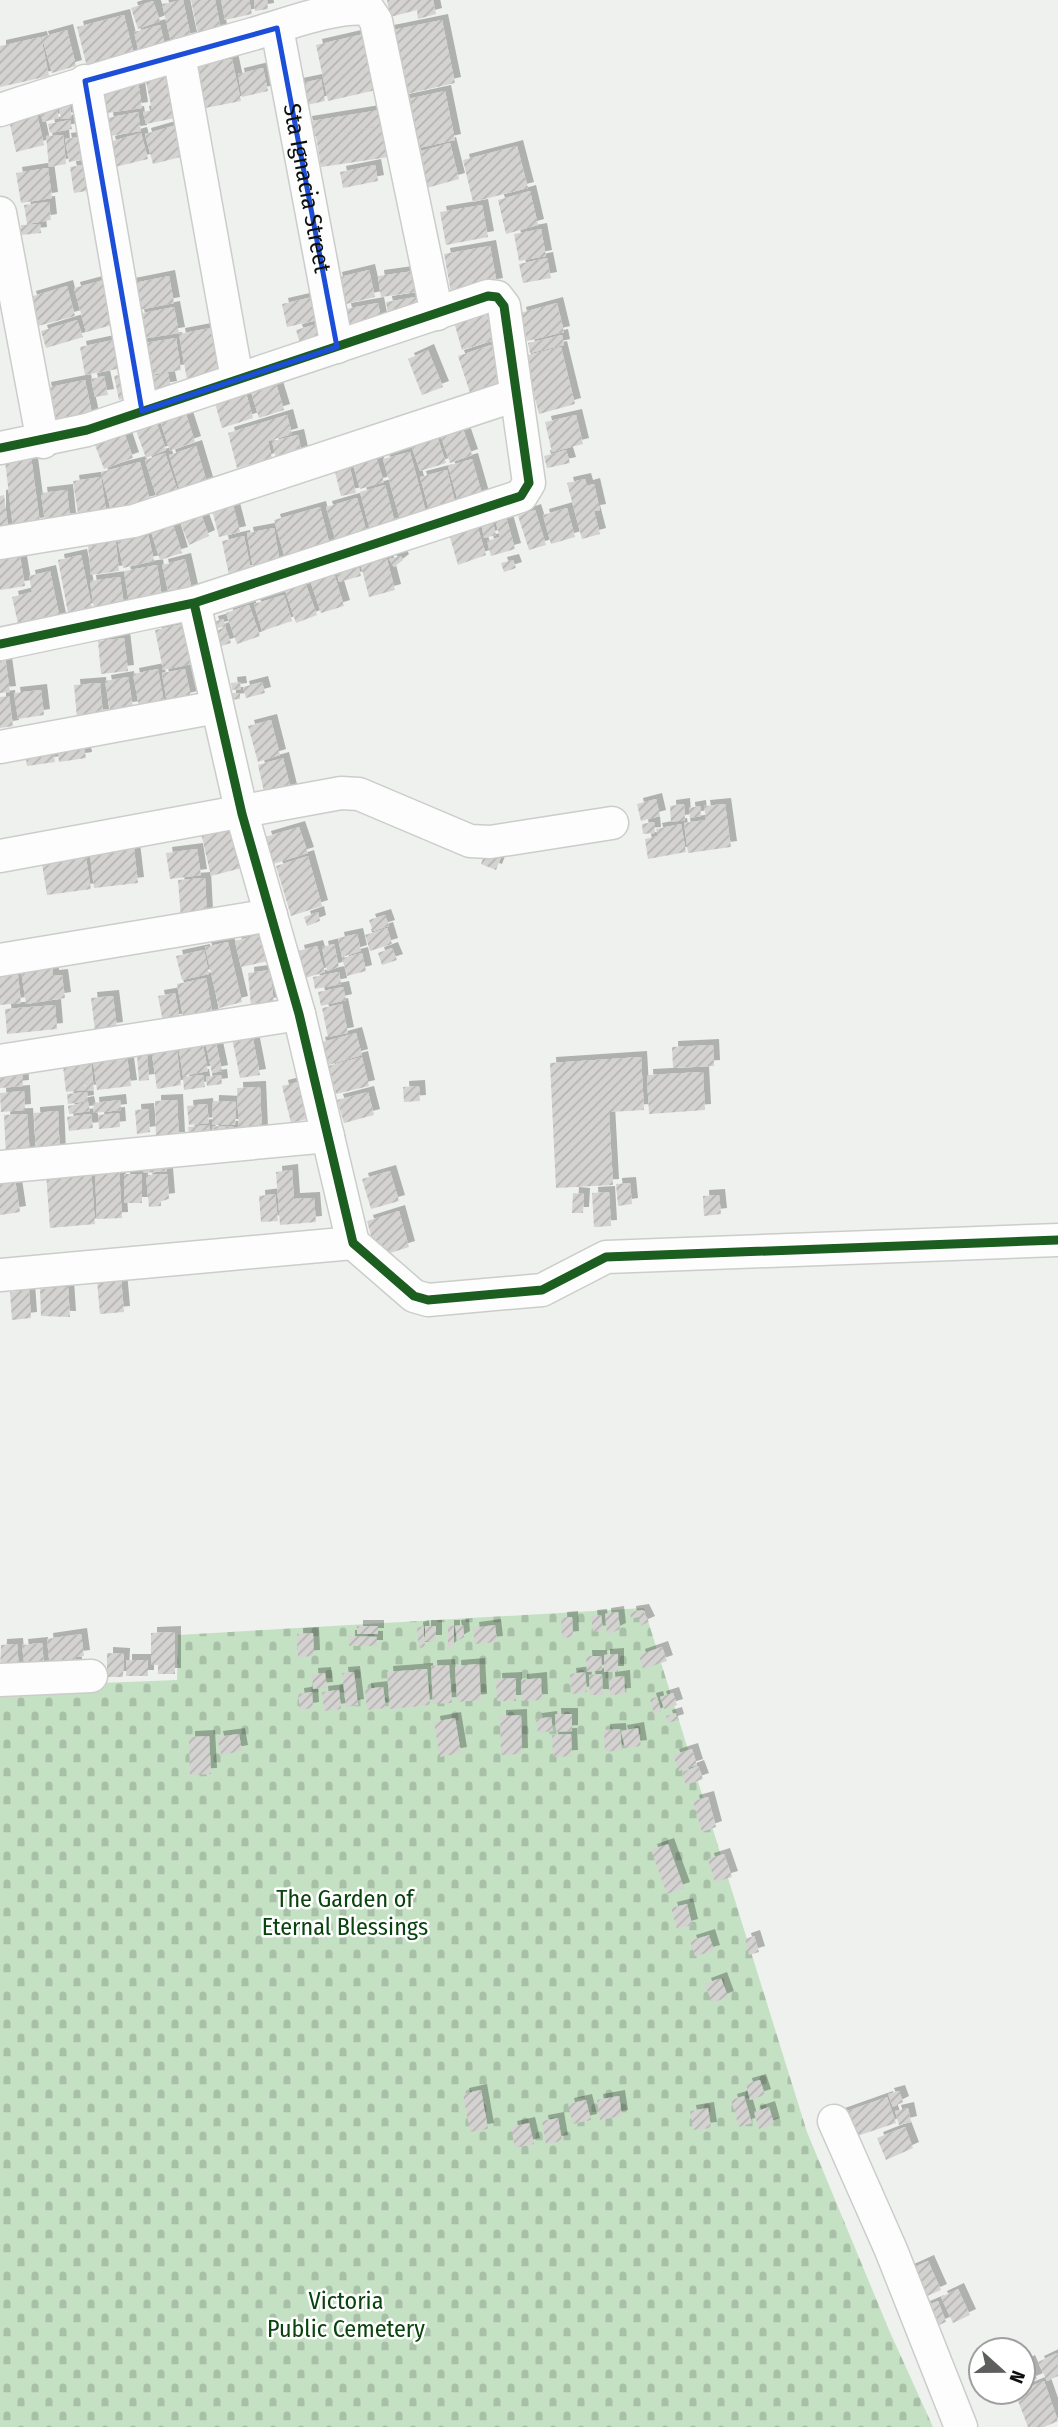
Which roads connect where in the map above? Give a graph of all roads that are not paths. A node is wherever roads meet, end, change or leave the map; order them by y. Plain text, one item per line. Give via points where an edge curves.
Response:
1 (277, 28) junction
2 (179, 55) junction
3 (85, 81) junction
4 (0, 110) edge
5 (0, 213) edge
6 (4, 262) edge
7 (437, 314) junction
8 (337, 347) junction
9 (237, 379) junction
10 (516, 396) junction
11 (142, 411) junction
12 (43, 442) junction
13 (0, 448) edge
14 (0, 543) edge
15 (194, 603) junction
16 (0, 644) edge
17 (217, 707) junction
18 (0, 747) edge
19 (242, 814) junction
20 (612, 823) dead end
21 (0, 856) edge
22 (271, 915) junction
23 (0, 960) edge
24 (299, 1014) junction
25 (0, 1061) edge
26 (328, 1136) junction
27 (0, 1167) edge
28 (1058, 1240) edge
29 (353, 1242) junction
30 (0, 1275) edge
31 (91, 1676) dead end
32 (0, 1680) edge
33 (834, 2120) dead end
34 (961, 2427) edge

1 - 2 street
1 - 7 street via 353,7 368,9 376,22
1 - 8 street, Sta Ignacia Street
2 - 3 street
2 - 9 street
3 - 4 street
3 - 11 street
5 - 6 street
6 - 12 street
7 - 8 street
7 - 10 street via 488,296 498,298 504,306
8 - 9 street
9 - 11 street
10 - 14 street via 134,521
10 - 15 street via 530,483 521,495
11 - 12 street
12 - 13 street
15 - 16 street
15 - 17 street
17 - 18 street
17 - 19 street
19 - 20 street via 350,793 470,841 490,842
19 - 21 street
19 - 22 street
22 - 23 street
22 - 24 street
24 - 25 street
24 - 26 street
26 - 27 street
26 - 29 street
28 - 29 street via 606,1257 542,1290 428,1300 414,1296
29 - 30 street
31 - 32 street
33 - 34 street

